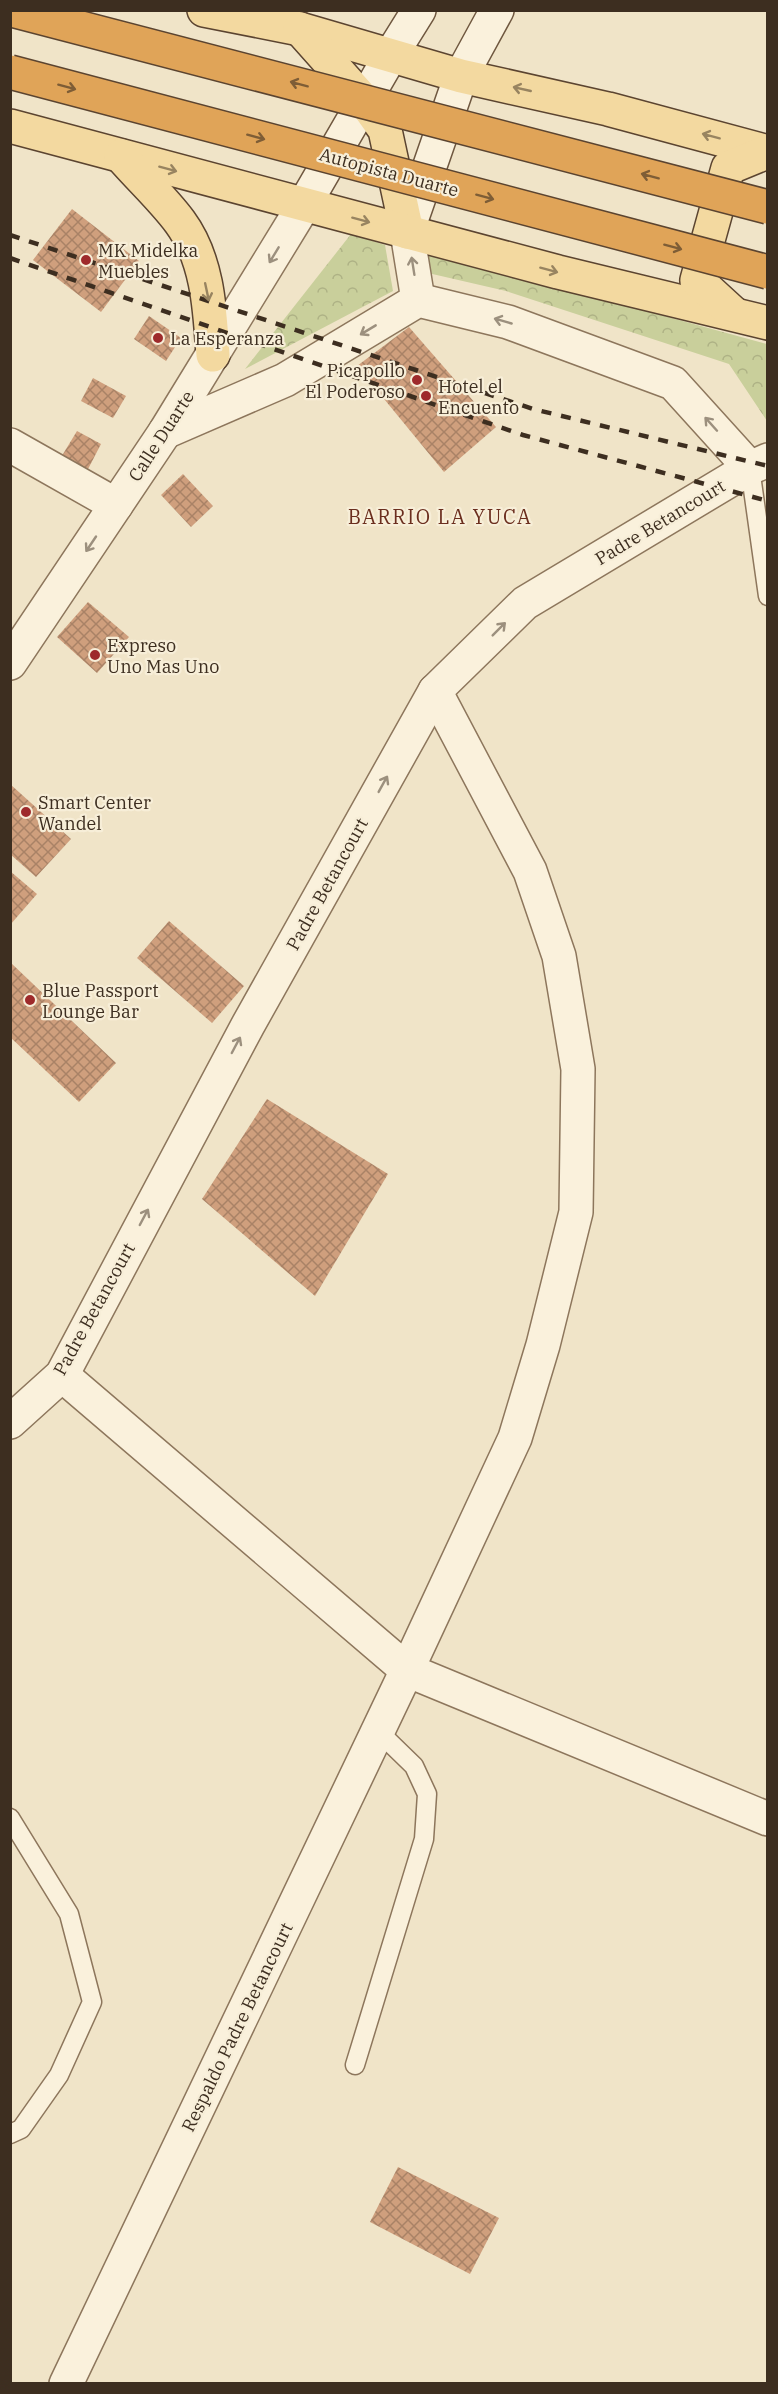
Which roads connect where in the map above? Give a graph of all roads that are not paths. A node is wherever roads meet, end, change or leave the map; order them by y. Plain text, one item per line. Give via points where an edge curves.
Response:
1 (12, 10) edge
2 (204, 10) edge
3 (419, 10) edge
4 (497, 10) edge
5 (300, 29) junction
6 (391, 55) junction
7 (10, 72) edge
8 (461, 76) junction
9 (365, 102) junction
10 (10, 126) edge
11 (768, 152) edge
12 (121, 156) junction
13 (304, 205) junction
14 (768, 207) edge
15 (407, 232) junction
16 (768, 272) edge
17 (418, 300) junction
18 (735, 315) junction
19 (768, 323) edge
20 (213, 355) junction
21 (165, 432) junction
22 (10, 445) edge
23 (759, 464) edge
24 (117, 505) junction
25 (768, 596) edge
26 (10, 663) edge
27 (435, 692) junction
28 (62, 1375) junction
29 (10, 1422) edge
30 (407, 1670) junction
31 (378, 1731) junction
32 (10, 1818) edge
33 (768, 1820) edge
34 (355, 2065) dead end
35 (10, 2134) edge
36 (66, 2384) edge

14 -> 1 highway, bridge
2 - 5 main road
3 - 6 street, Calle Duarte
4 - 8 street
5 - 6 main road
5 - 9 main road
6 - 8 main road
6 - 9 street, Calle Duarte
7 -> 16 highway, Autopista Duarte, bridge
11 -> 8 main road via 608,109
8 - 15 street
9 - 13 street, Calle Duarte
9 - 15 main road via 385,130
10 - 12 main road
11 - 18 main road via 728,168 697,280
12 -> 13 main road
12 -> 20 main road via 181,223 193,248 210,304
13 -> 15 main road
13 -> 20 street, Calle Duarte
17 -> 15 street
15 -> 18 main road
17 -> 21 street via 285,380
23 -> 17 street via 674,383 508,322
18 - 19 main road
20 - 21 street, Calle Duarte
21 - 24 street, Calle Duarte
22 - 24 street
23 - 25 lane
27 -> 23 street, Padre Betancourt via 525,603
24 -> 26 street, Calle Duarte
28 -> 27 street, Padre Betancourt via 248,1025
27 - 30 street, Respaldo Padre Betancourt via 530,871 559,957 578,1069 576,1212 515,1438
28 - 29 street, Padre Betancourt
28 - 30 street
30 - 31 street, Respaldo Padre Betancourt
30 - 33 street
31 - 34 lane via 414,1766 426,1794 424,1839
31 - 36 street, Respaldo Padre Betancourt
32 - 35 lane via 69,1914 92,2002 59,2075 21,2128

